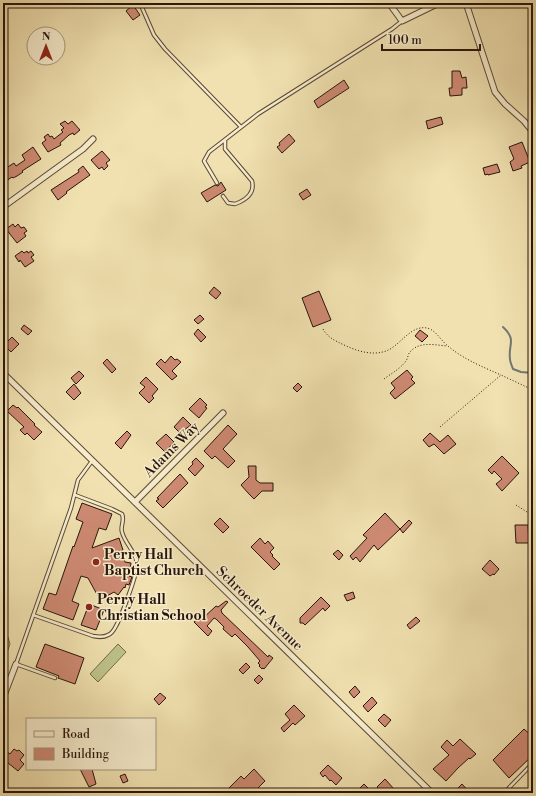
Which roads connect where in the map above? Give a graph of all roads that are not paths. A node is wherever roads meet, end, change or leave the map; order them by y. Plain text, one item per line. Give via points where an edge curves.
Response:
1 (140, 3) edge
2 (389, 3) edge
3 (439, 3) edge
4 (466, 3) edge
5 (402, 20) junction
6 (241, 127) junction
7 (533, 130) edge
8 (93, 140) dead end
9 (225, 140) junction
10 (217, 182) dead end
11 (223, 196) dead end
12 (3, 206) edge
13 (3, 373) edge
14 (223, 413) dead end
15 (92, 461) junction
16 (75, 494) junction
17 (135, 502) junction
18 (33, 615) junction
19 (16, 664) junction
20 (55, 678) dead end
21 (3, 698) edge
22 (533, 763) edge
23 (432, 793) edge
24 (504, 793) edge

1 - 6 lane via 154,35 165,49
2 - 5 street
3 - 5 street
4 - 7 street via 494,92
5 - 6 lane
6 - 9 lane
8 - 12 street
9 - 10 lane via 206,154 204,161
9 - 11 lane via 225,149 252,181 253,187 250,194 235,204 228,203
13 - 15 street, Schroeder Avenue
14 - 17 street, Adams Way
15 - 16 lane via 78,480
15 - 17 street, Schroeder Avenue
16 - 18 lane
16 - 18 lane via 122,514 124,518 121,530 134,555 137,564 136,574 116,626 108,635 92,636
17 - 23 street, Schroeder Avenue
18 - 19 lane
19 - 20 lane
19 - 21 street
22 - 24 lane

